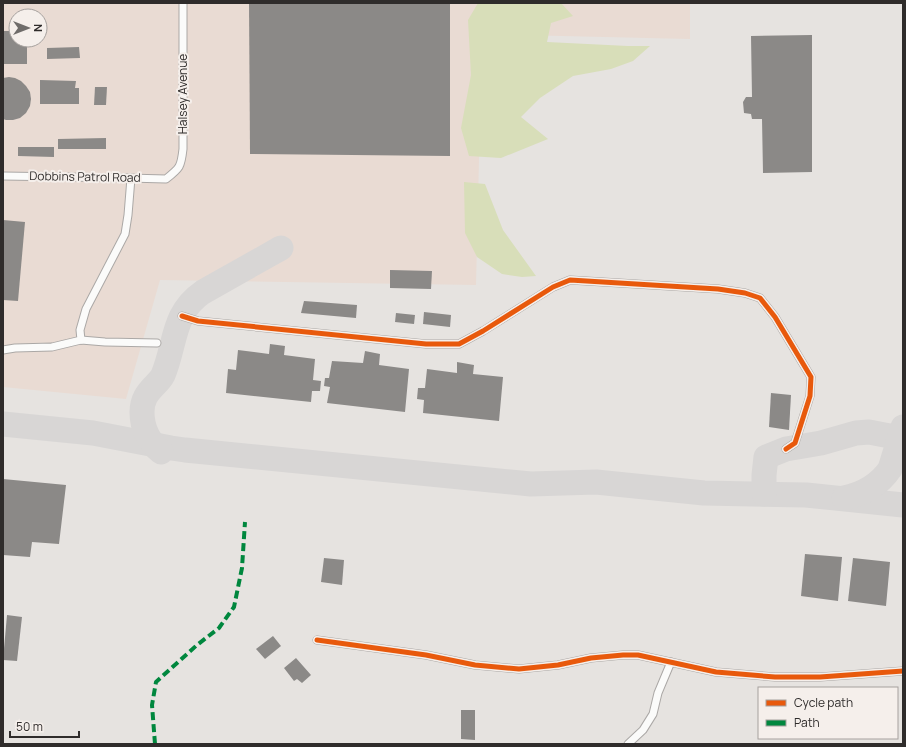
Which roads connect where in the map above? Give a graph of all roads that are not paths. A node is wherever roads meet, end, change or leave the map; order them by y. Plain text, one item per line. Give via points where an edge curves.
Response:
1 (183, 3) edge
2 (3, 176) edge
3 (131, 178) junction
4 (166, 179) joint
5 (182, 316) dead end
6 (81, 340) junction
7 (157, 343) dead end
8 (3, 350) edge
9 (786, 449) dead end
10 (318, 640) dead end
11 (671, 662) junction
12 (903, 671) edge
13 (628, 744) edge

1 - 4 street, Halsey Avenue via 183,149 178,170
2 - 3 street, Dobbins Patrol Road
3 - 4 street, Dobbins Patrol Road
3 - 6 street via 125,234 86,309 80,330
5 - 9 street via 198,321 316,333 426,344 459,344 553,287 570,280 745,293 760,298 775,317 811,377 810,396 795,443
6 - 7 street
6 - 8 street via 52,347
10 - 11 street via 426,655 475,665 518,668 558,665 623,654
11 - 12 street via 716,672 775,677 820,677
11 - 13 street via 658,693 654,714 644,730

